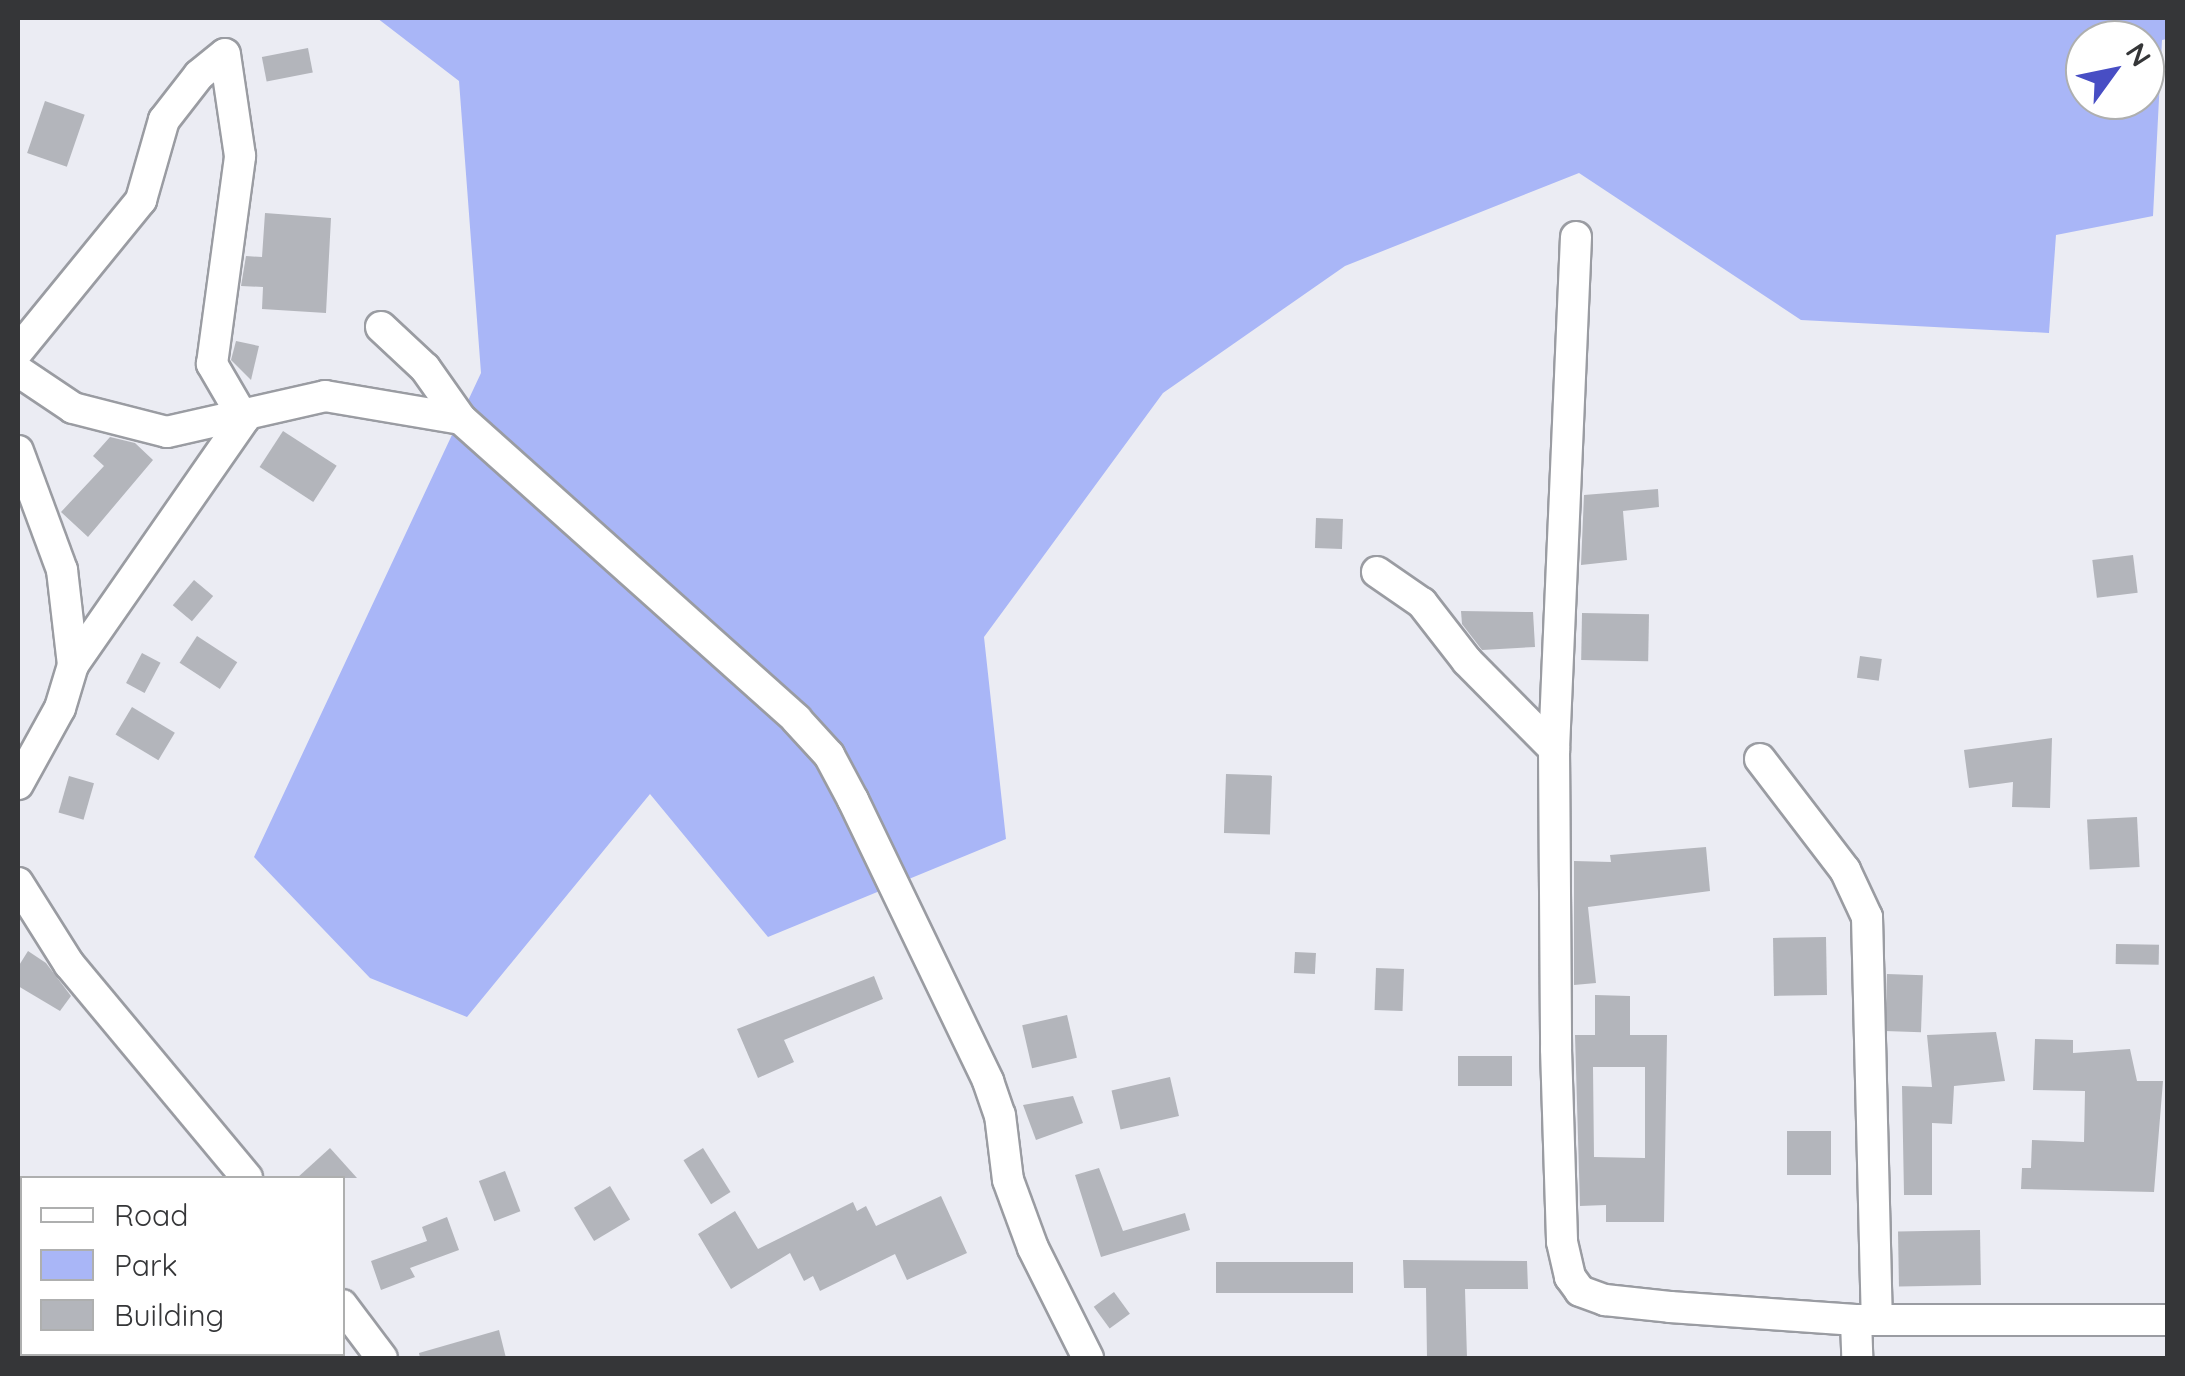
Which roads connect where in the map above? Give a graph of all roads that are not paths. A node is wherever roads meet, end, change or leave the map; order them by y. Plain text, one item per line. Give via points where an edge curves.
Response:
1 (1576, 237) dead end
2 (381, 327) dead end
3 (18, 351) edge
4 (18, 371) edge
5 (244, 419) junction
6 (461, 420) junction
7 (18, 451) edge
8 (1376, 572) dead end
9 (73, 665) junction
10 (1554, 749) junction
11 (1760, 759) dead end
12 (18, 784) edge
13 (18, 883) edge
14 (245, 1176) edge
15 (345, 1309) edge
16 (1866, 1320) junction
17 (2168, 1320) edge
18 (382, 1358) edge
19 (1088, 1358) edge
20 (1856, 1358) edge

1 - 10 street
2 - 6 street via 425,368
3 - 5 street via 141,200 164,120 225,54 240,156 212,364
4 - 5 street via 73,408 131,426 167,432
5 - 6 street via 325,396
5 - 9 street
6 - 19 street via 796,719 828,756 988,1081 1014,1197
7 - 9 street via 62,570
8 - 10 street via 1422,603 1467,662
9 - 12 street via 60,708
10 - 16 street via 1556,1049 1562,1242 1570,1277 1580,1290 1605,1300
11 - 16 street via 1845,870 1867,917
13 - 14 street via 69,964
15 - 18 street
16 - 17 street
16 - 20 street

